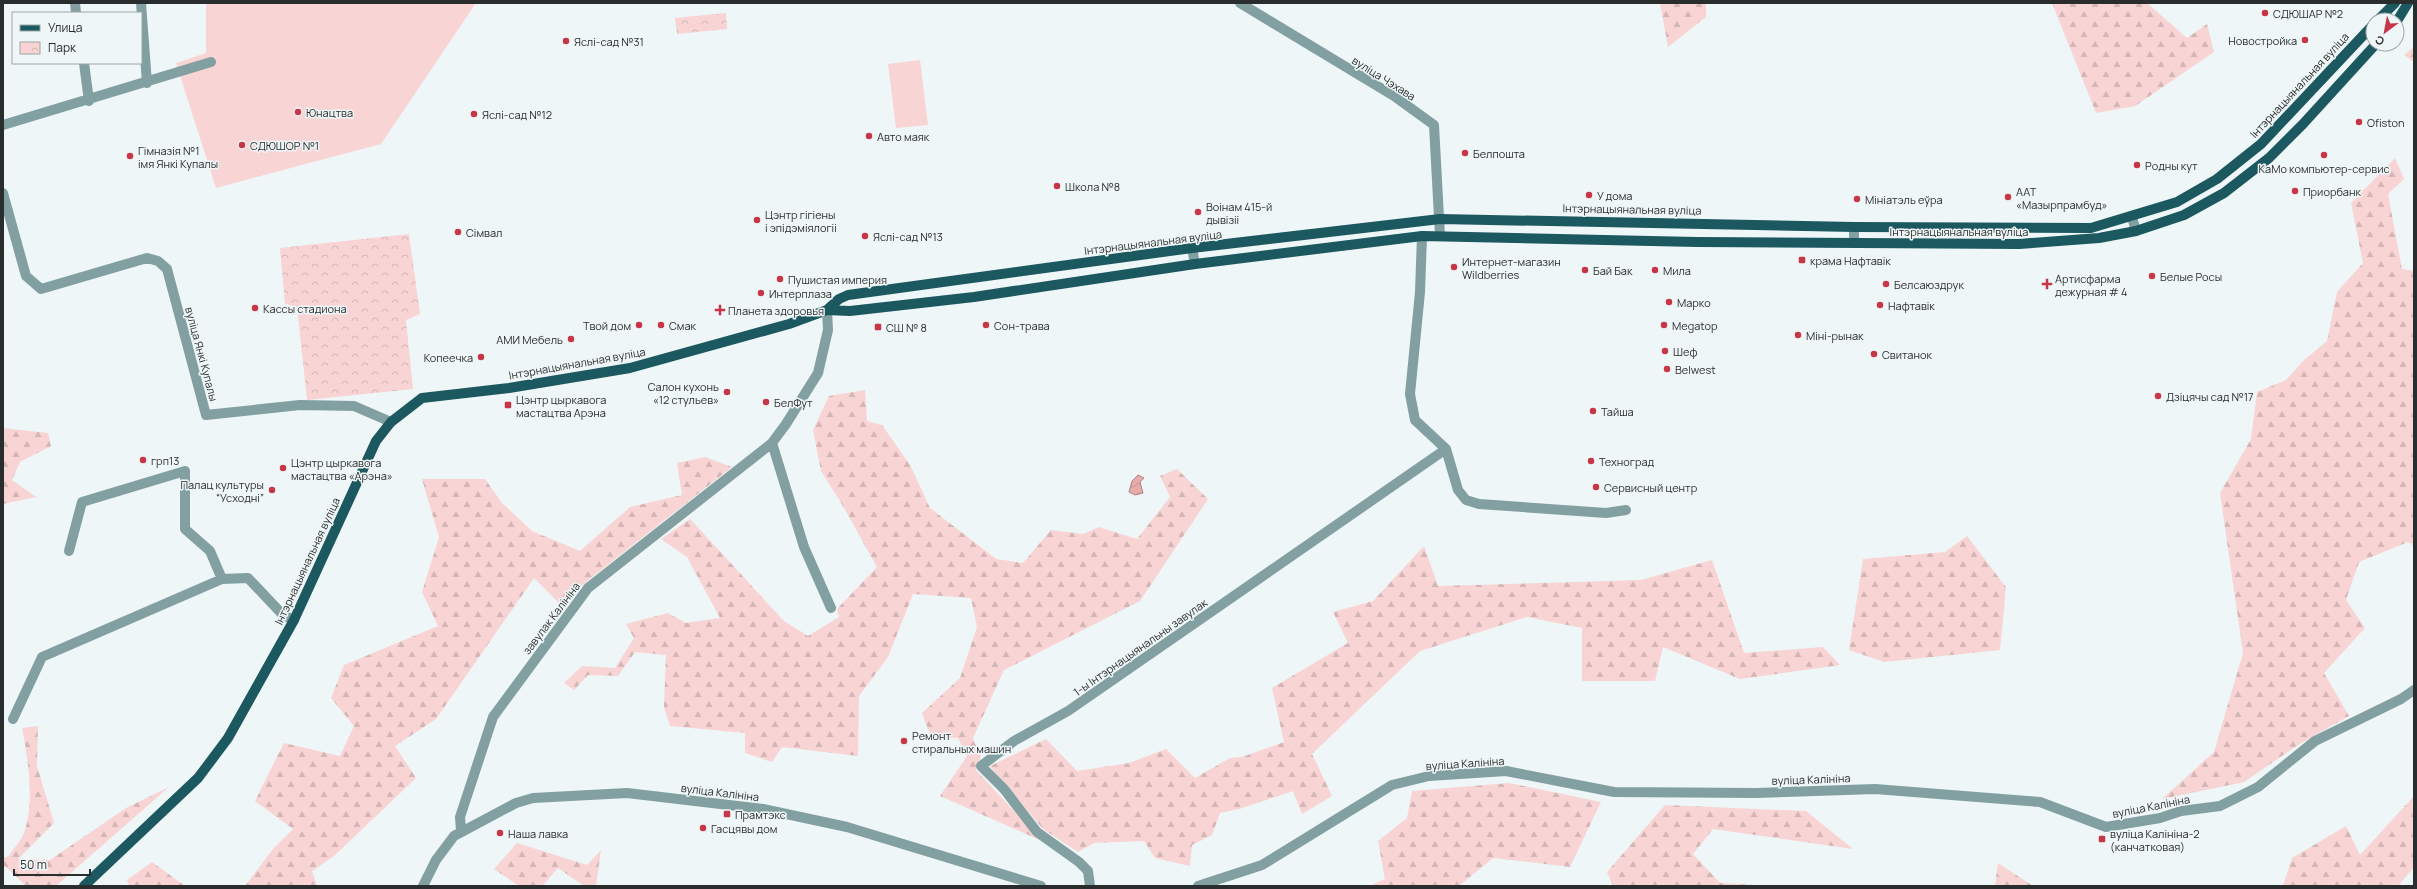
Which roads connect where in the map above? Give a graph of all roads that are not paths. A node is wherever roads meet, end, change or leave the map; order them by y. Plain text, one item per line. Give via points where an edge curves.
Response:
1 (1240, 3) edge
2 (2396, 3) edge
3 (2408, 3) edge
4 (2386, 12) edge
5 (2402, 12) edge
6 (142, 16) edge
7 (2365, 34) edge
8 (2369, 52) edge
9 (211, 62) dead end
10 (84, 64) edge
11 (147, 83) junction
12 (89, 101) junction
13 (3, 125) edge
14 (3, 193) edge
15 (2132, 217) junction
16 (1440, 219) junction
17 (1854, 227) junction
18 (2136, 231) junction
19 (1422, 236) junction
20 (1440, 236) junction
21 (1854, 242) junction
22 (1192, 248) junction
23 (1195, 264) junction
24 (827, 310) junction
25 (391, 422) junction
26 (772, 443) junction
27 (1446, 449) junction
28 (1626, 510) dead end
29 (69, 551) dead end
30 (222, 579) junction
31 (831, 608) dead end
32 (294, 620) junction
33 (2414, 690) edge
34 (14, 719) dead end
35 (461, 830) junction
36 (84, 886) edge
37 (423, 886) edge
38 (1041, 886) edge
39 (1090, 886) edge
40 (1198, 886) edge

1 - 16 street, вуліца Чэхава via 1394,96 1434,125
2 - 4 main road
3 - 5 main road
6 - 11 street
7 - 15 main road, Інтэрнацыянальная вуліца via 2261,144 2217,179 2177,202
8 - 18 main road, Інтэрнацыянальная вуліца via 2280,147 2224,193 2184,216
9 - 11 street
10 - 12 street
11 - 12 street
12 - 13 street
14 - 25 street, вуліца Янкі Купалы via 26,276 41,289 147,258 158,261 167,269 206,415 300,405 354,406
15 - 17 main road, Інтэрнацыянальная вуліца via 2091,228
15 - 18 street
16 - 17 main road, Інтэрнацыянальная вуліца
16 - 20 street
16 - 22 main road, Інтэрнацыянальная вуліца
17 - 21 street
18 - 21 main road, Інтэрнацыянальная вуліца via 2083,240 2019,244
19 - 20 main road, Інтэрнацыянальная вуліца
19 - 23 main road, Інтэрнацыянальная вуліца
19 - 27 street via 1420,292 1410,394 1415,420
20 - 21 main road, Інтэрнацыянальная вуліца via 1697,242
22 - 23 street
22 - 24 main road, Інтэрнацыянальная вуліца via 848,296 839,299
23 - 24 main road, Інтэрнацыянальная вуліца via 974,297 850,311
24 - 25 main road, Інтэрнацыянальная вуліца via 789,324 630,368 509,388 422,398
24 - 26 street, завулак Калініна via 828,330 818,373
25 - 32 main road, Інтэрнацыянальная вуліца via 376,442
26 - 31 street via 804,547
26 - 35 street, завулак Калініна via 588,588 493,717 460,817
27 - 28 street via 1458,490 1466,500 1479,504 1598,513
27 - 39 street, 1-ы Інтэрнацыянальны завулак via 1068,711 1014,741 981,766 1004,789 1037,832 1088,871
29 - 30 street via 82,502 185,471 185,529 210,550
30 - 32 street via 248,578 283,615
30 - 34 street via 42,657
32 - 36 main road, Інтэрнацыянальная вуліца via 214,758 180,796
33 - 40 street, вуліца Калініна via 2401,699 2315,741 2258,787 2220,806 2181,811 2160,818 2106,827 2040,802 1875,789 1756,793 1614,792 1506,771 1429,776 1392,785 1262,865
35 - 37 street, вуліца Калініна via 447,844
35 - 38 street, вуліца Калініна via 516,803 533,798 627,793 764,809 847,827

